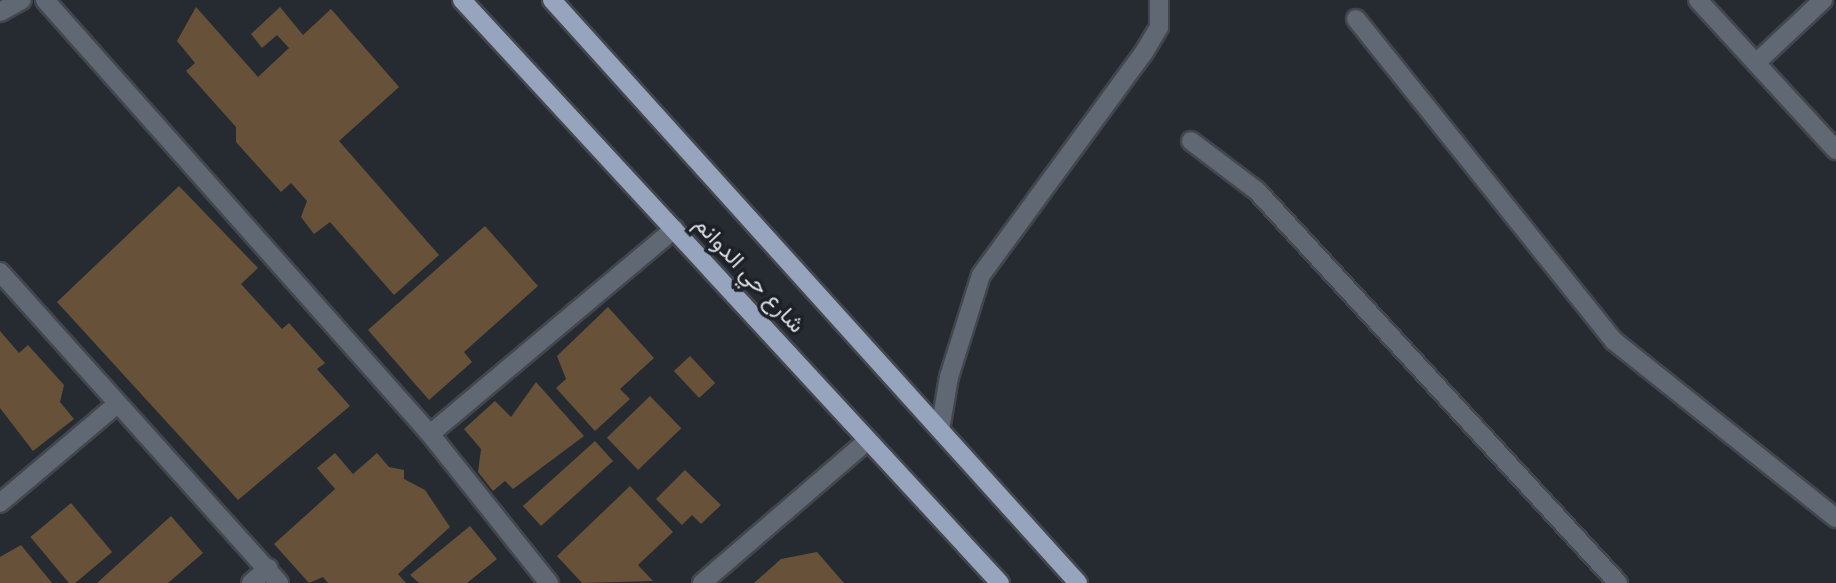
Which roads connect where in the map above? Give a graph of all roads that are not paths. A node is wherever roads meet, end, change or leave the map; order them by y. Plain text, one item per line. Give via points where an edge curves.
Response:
1 (22, 0) edge
2 (45, 0) edge
3 (462, 0) edge
4 (552, 0) edge
5 (1159, 0) edge
6 (1698, 0) edge
7 (1823, 0) edge
8 (0, 12) edge
9 (1356, 19) dead end
10 (1756, 63) junction
11 (1191, 141) dead end
12 (1836, 150) edge
13 (674, 229) junction
14 (0, 272) edge
15 (116, 405) junction
16 (940, 430) junction
17 (430, 434) junction
18 (868, 440) junction
19 (0, 503) edge
20 (1836, 518) edge
21 (268, 568) junction
22 (251, 583) edge
23 (279, 583) edge
24 (549, 583) edge
25 (702, 583) edge
26 (1000, 583) edge
27 (1078, 583) edge
28 (1618, 583) edge

1 - 8 street
2 - 17 street
3 - 13 main road, شارع حي الدوانم
4 - 16 main road, شارع حي الدوانم
5 - 16 street via 1158,27 1143,54 981,275 949,377
6 - 10 street
7 - 10 street
9 - 20 street via 1614,341
10 - 12 street
11 - 28 street via 1257,191
13 - 17 street
13 - 18 main road, شارع حي الدوانم
14 - 15 street
15 - 19 street
15 - 21 street
16 - 27 main road, شارع حي الدوانم
17 - 24 street
18 - 25 street
18 - 26 main road, شارع حي الدوانم
21 - 22 street
21 - 23 street

